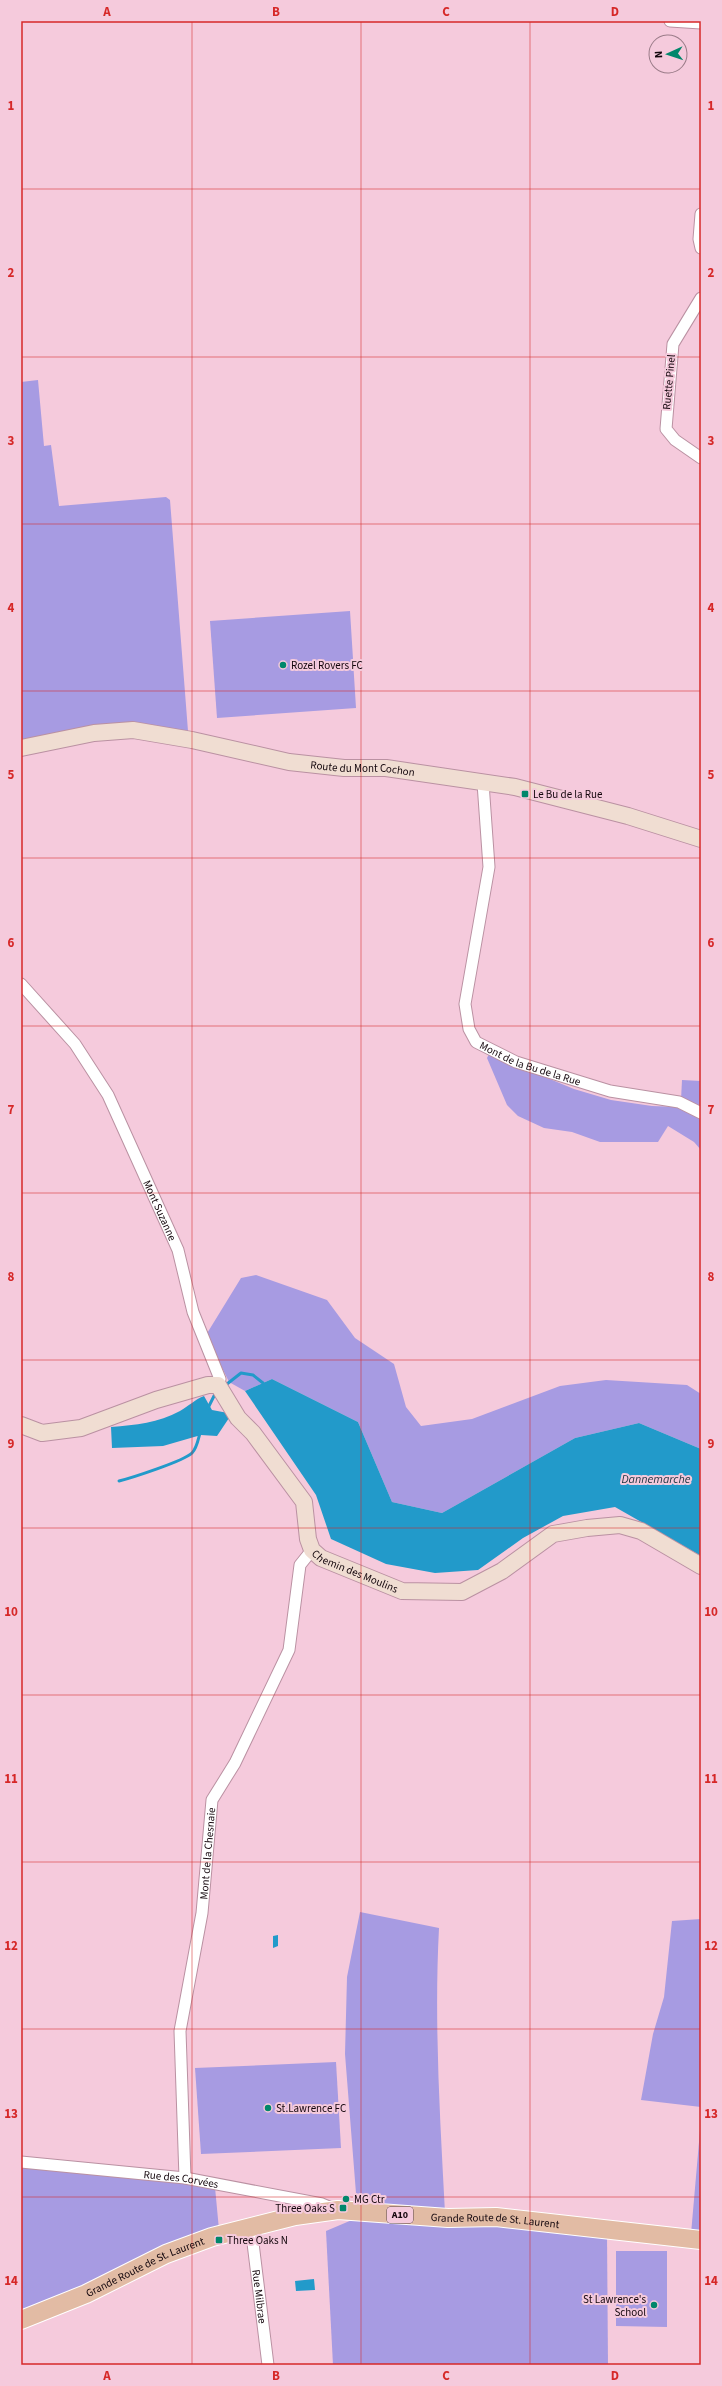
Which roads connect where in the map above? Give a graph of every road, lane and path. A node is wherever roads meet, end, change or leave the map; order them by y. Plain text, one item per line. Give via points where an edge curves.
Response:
1 (670, 21) edge
2 (701, 22) edge
3 (701, 214) edge
4 (701, 248) edge
5 (701, 298) edge
6 (701, 458) edge
7 (21, 748) edge
8 (483, 782) junction
9 (701, 839) edge
10 (21, 984) edge
11 (701, 1113) edge
12 (218, 1386) junction
13 (21, 1425) edge
14 (312, 1550) junction
15 (701, 1566) edge
16 (21, 2162) edge
17 (185, 2178) junction
18 (294, 2198) junction
19 (338, 2210) junction
20 (295, 2216) junction
21 (251, 2227) junction
22 (701, 2240) edge
23 (21, 2320) edge
24 (268, 2365) edge

1 - 2 street
3 - 4 street
5 - 6 street, Ruette Pinel via 673,344 666,429 675,440
7 - 8 street, Route du Mont Cochon via 94,733 133,730 192,740 289,762 344,768 386,768
8 - 9 street, Route du Mont Cochon via 628,816
8 - 11 street, Mont de la Bu de la Rue via 489,867 465,1004 469,1029 476,1042 516,1062 610,1091 679,1102
10 - 12 street, Mont Suzanne via 75,1044 108,1095 178,1250 193,1312 220,1379
12 - 13 street via 208,1385 156,1400 81,1428 42,1433
12 - 14 street, Chemin des Moulins via 238,1418 253,1433 304,1502 308,1539
14 - 15 street, Chemin des Moulins via 321,1558 402,1591 462,1592 502,1571 553,1534 620,1525 641,1531
14 - 17 street, Mont de la Chesnaie via 300,1565 289,1650 235,1763 212,1800 202,1913 180,2031
16 - 17 street, Rue des Corvées
17 - 18 street, Rue des Corvées
18 - 19 street, Rue des Corvées
18 - 20 street
19 - 20 main road, Grande Route de St. Laurent / A10
19 - 22 main road, Grande Route de St. Laurent / A10 via 448,2218 504,2218
20 - 21 main road, Grande Route de St. Laurent / A10
21 - 23 main road, Grande Route de St. Laurent / A10 via 212,2237 166,2254 86,2294
21 - 24 street, Rue Milbrae

